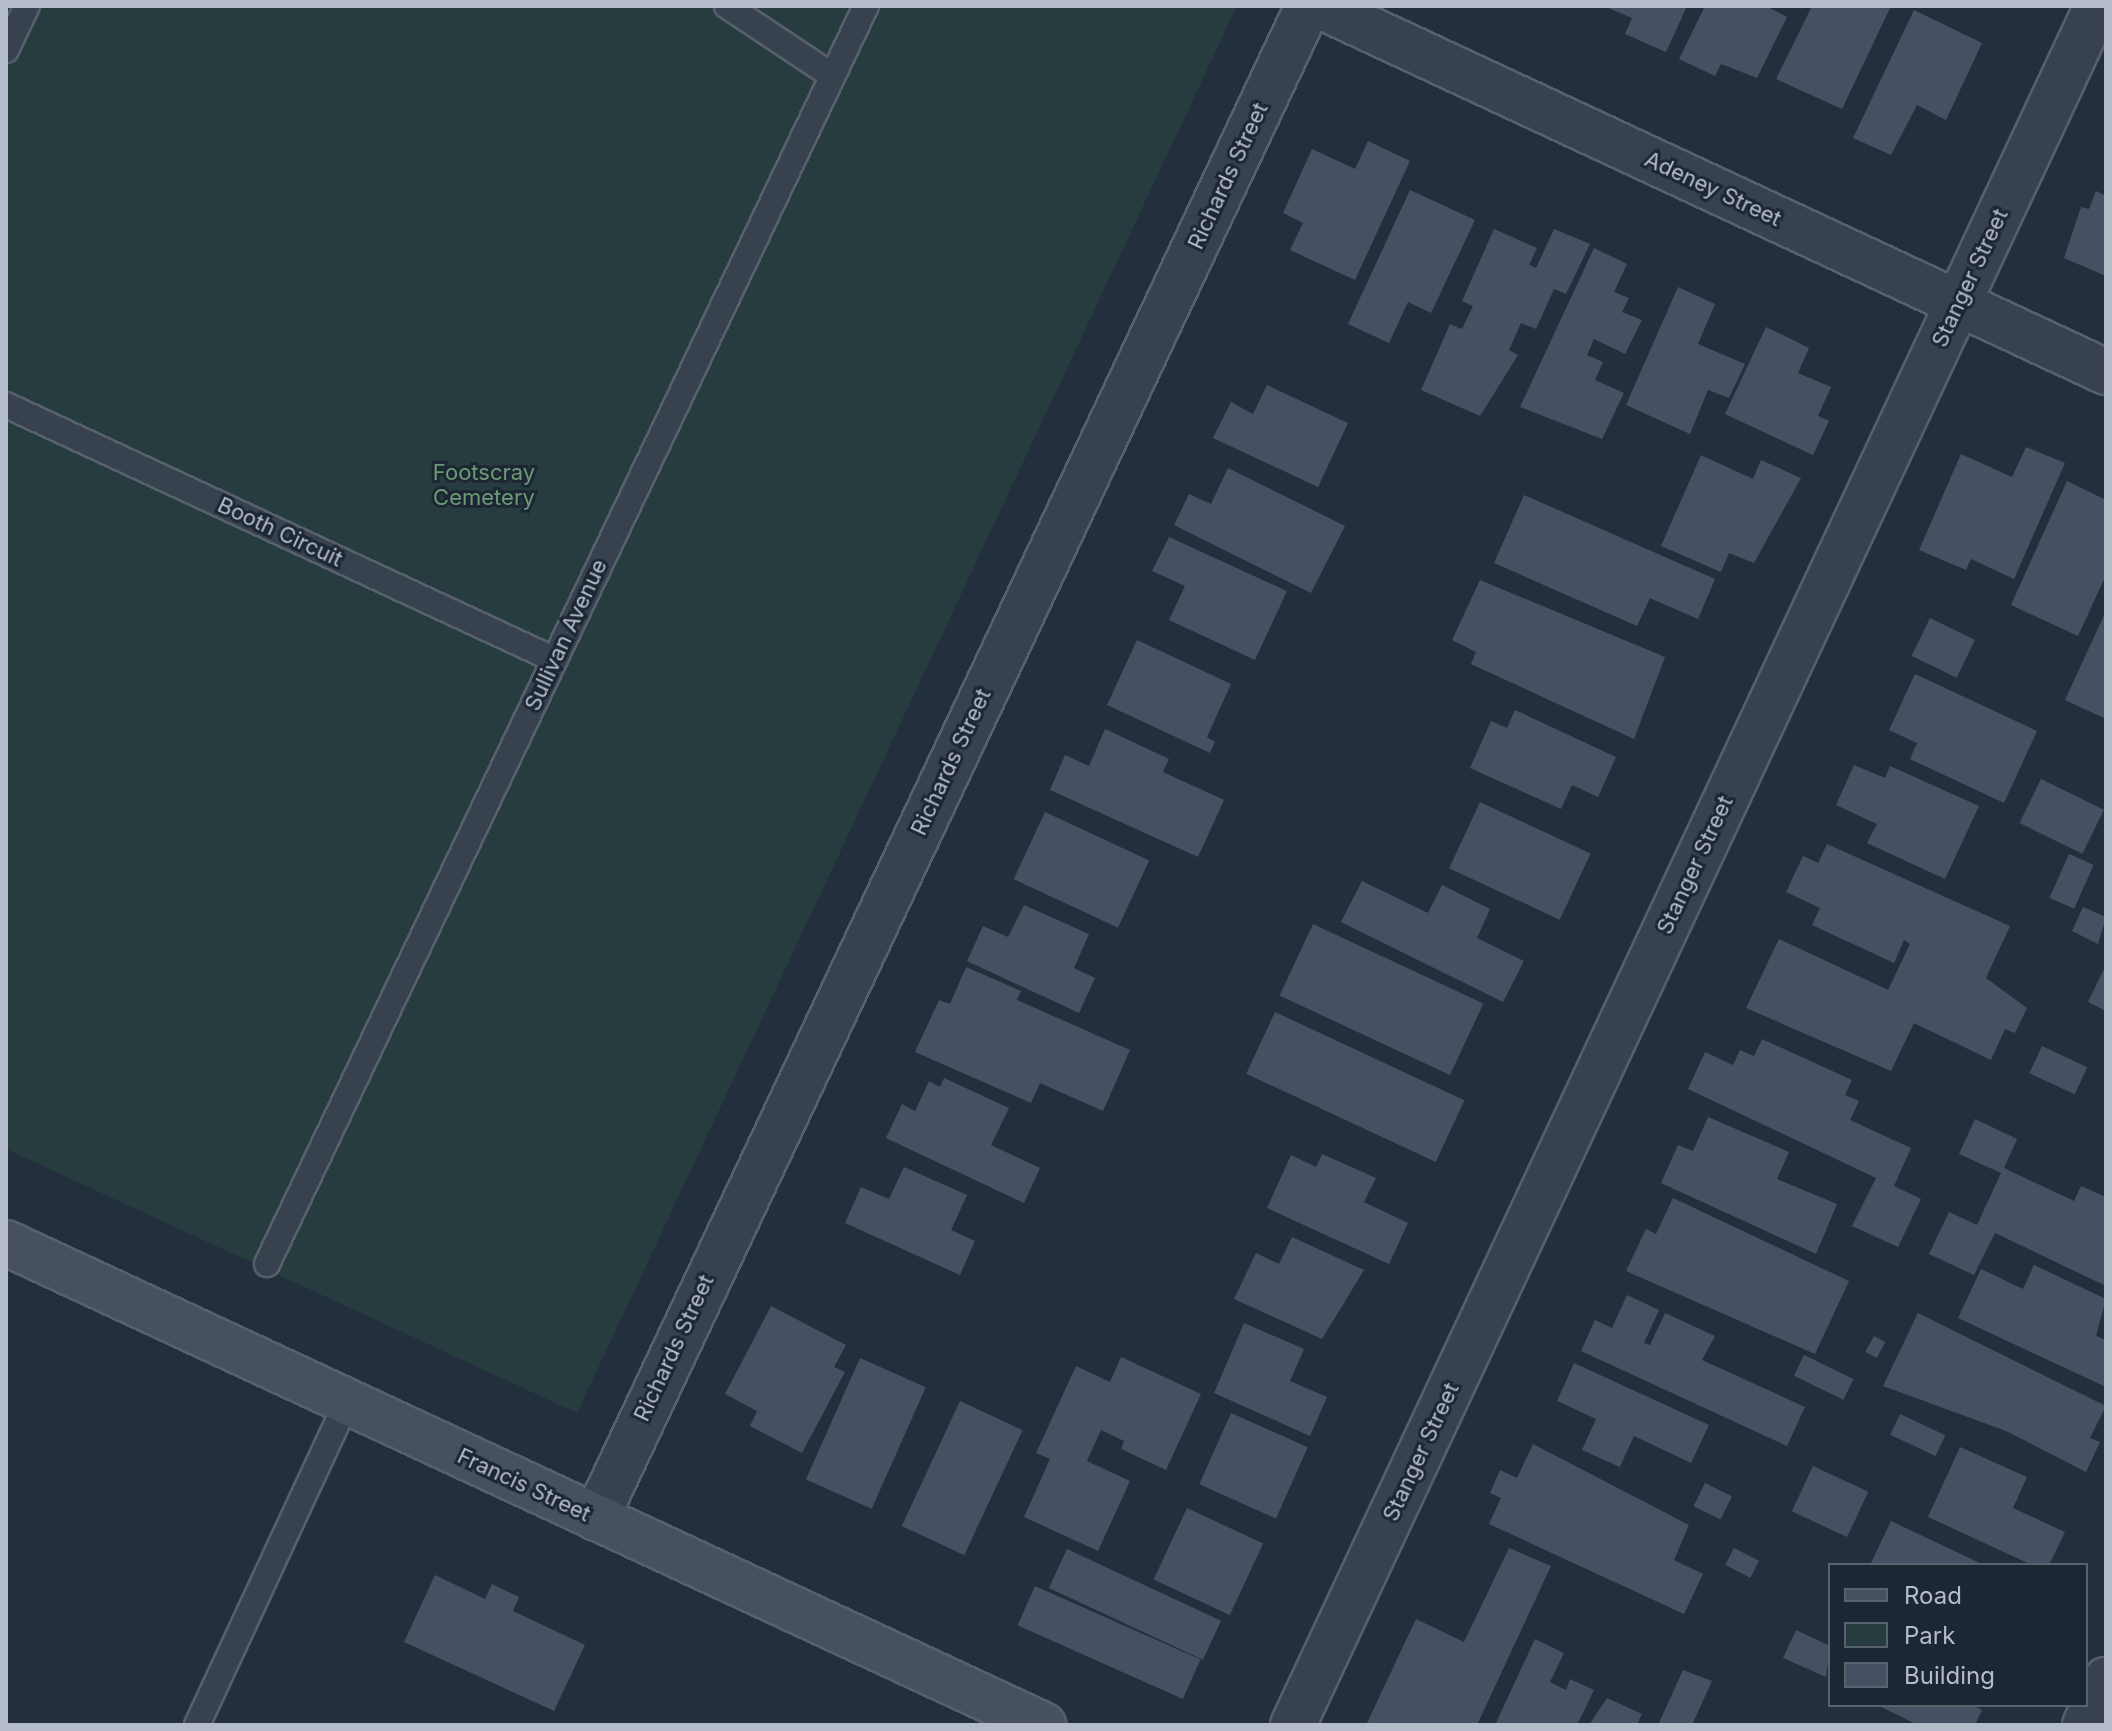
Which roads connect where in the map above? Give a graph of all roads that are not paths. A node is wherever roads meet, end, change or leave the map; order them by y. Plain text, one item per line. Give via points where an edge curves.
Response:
1 (27, 6) edge
2 (727, 6) edge
3 (866, 6) edge
4 (1308, 6) edge
5 (1320, 6) edge
6 (2097, 6) edge
7 (6, 50) edge
8 (831, 75) junction
9 (1958, 303) junction
10 (2106, 372) edge
11 (6, 405) edge
12 (555, 660) junction
13 (6, 1243) edge
14 (267, 1264) dead end
15 (347, 1402) junction
16 (596, 1518) junction
17 (2106, 1680) edge
18 (197, 1725) edge
19 (1043, 1725) edge
20 (1293, 1725) edge
21 (2085, 1725) edge

1 - 7 lane
2 - 8 lane
3 - 8 lane, Sullivan Avenue
4 - 16 street, Richards Street
5 - 9 street, Adeney Street
6 - 9 street, Stanger Street
8 - 12 lane, Sullivan Avenue
9 - 10 street, Adeney Street
9 - 20 street, Stanger Street
11 - 12 lane, Booth Circuit
12 - 14 lane, Sullivan Avenue
13 - 15 main road, Francis Street
15 - 16 main road, Francis Street
15 - 18 lane
16 - 19 main road, Francis Street
17 - 21 street

